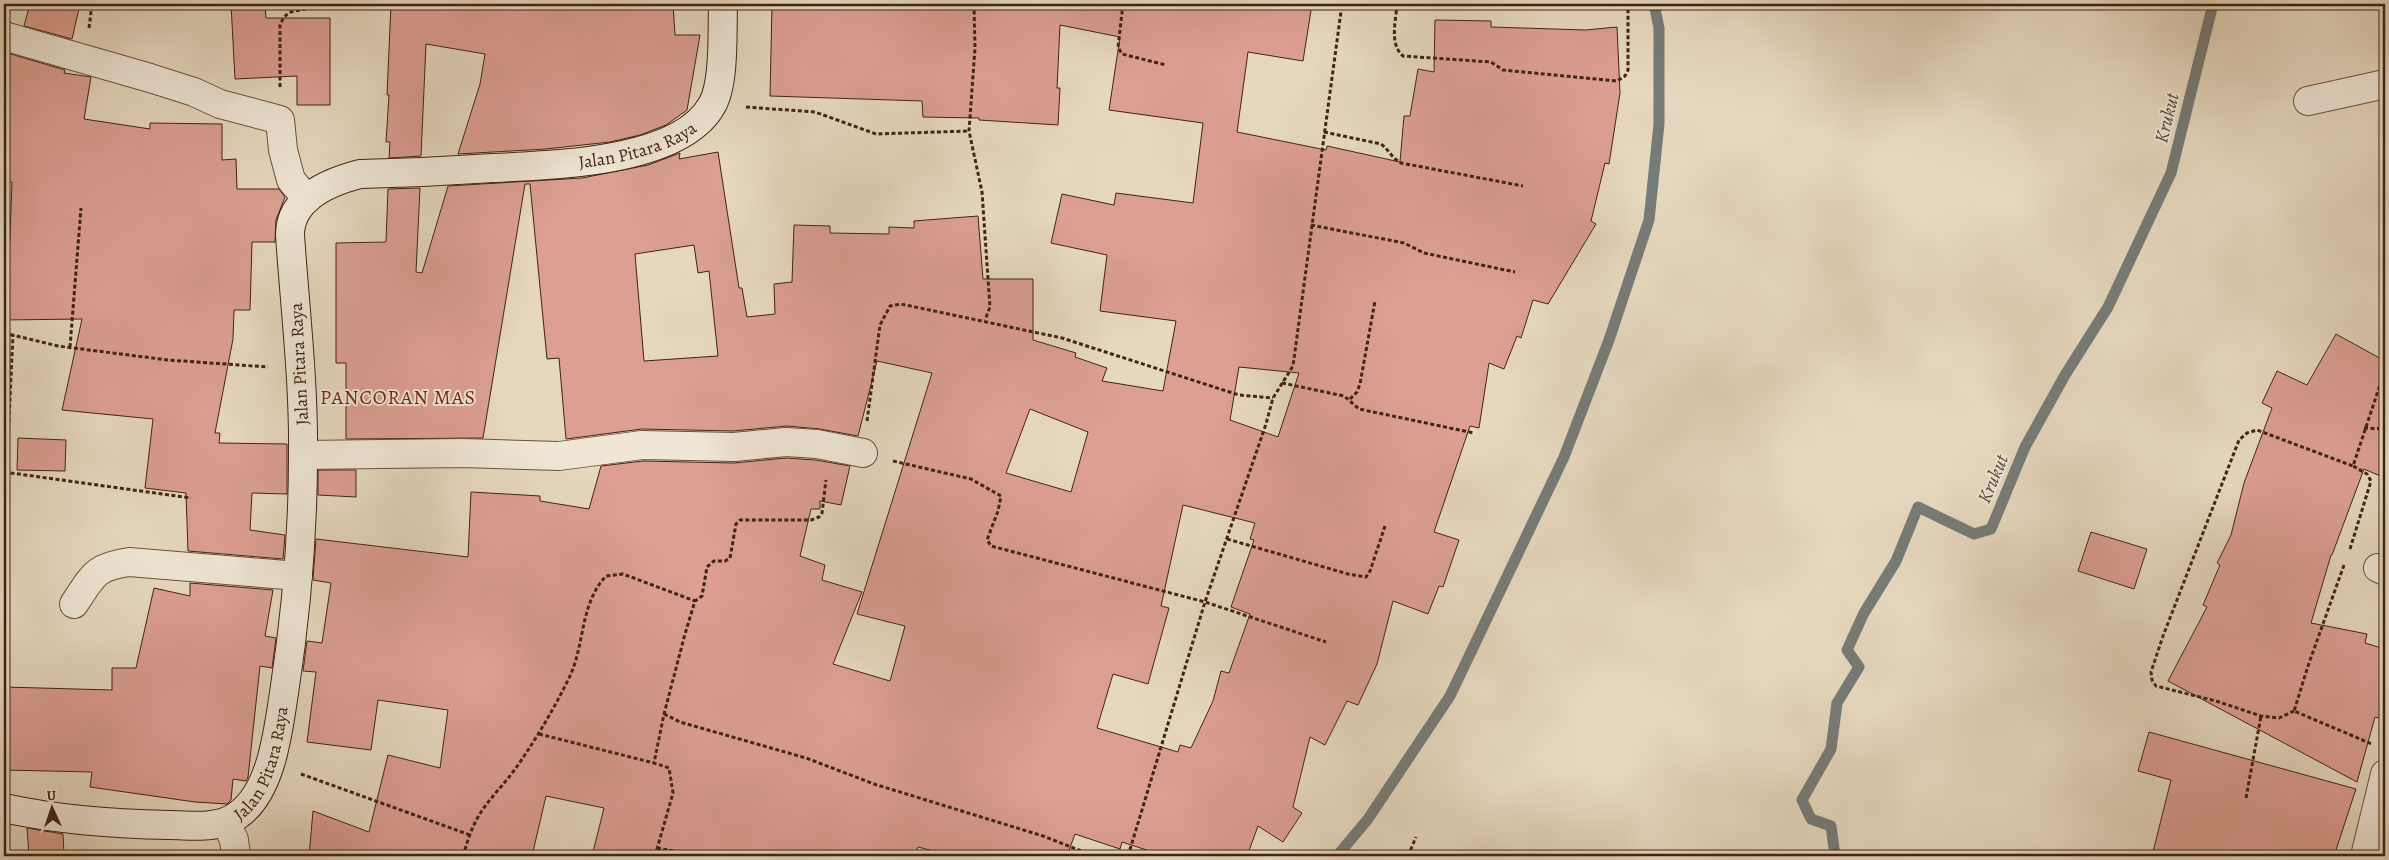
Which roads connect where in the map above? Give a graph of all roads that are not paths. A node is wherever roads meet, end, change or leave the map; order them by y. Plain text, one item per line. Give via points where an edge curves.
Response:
1 (723, 4) edge
2 (4, 36) edge
3 (2385, 84) edge
4 (2308, 101) dead end
5 (307, 199) junction
6 (863, 453) road end
7 (303, 455) junction
8 (298, 576) junction
9 (74, 604) dead end
10 (2385, 774) edge
11 (4, 808) edge
12 (226, 822) junction
13 (236, 856) edge
14 (2365, 856) edge

1 - 5 main road, Jalan Pitara Raya via 719,84 713,105 703,118 670,140 614,157 564,164 360,174 333,183
2 - 5 main road via 280,120 291,180
3 - 4 main road
5 - 7 main road, Jalan Pitara Raya via 299,206 290,226
6 - 7 main road via 786,442 734,447 642,445 559,456 463,453
7 - 8 main road, Jalan Pitara Raya
8 - 9 main road via 129,562 108,565 93,575
8 - 12 main road, Jalan Pitara Raya via 292,644 270,765 249,805
10 - 14 main road
11 - 12 main road, Jalan Pitara Raya via 48,817 150,825 209,826
12 - 13 main road via 234,840

